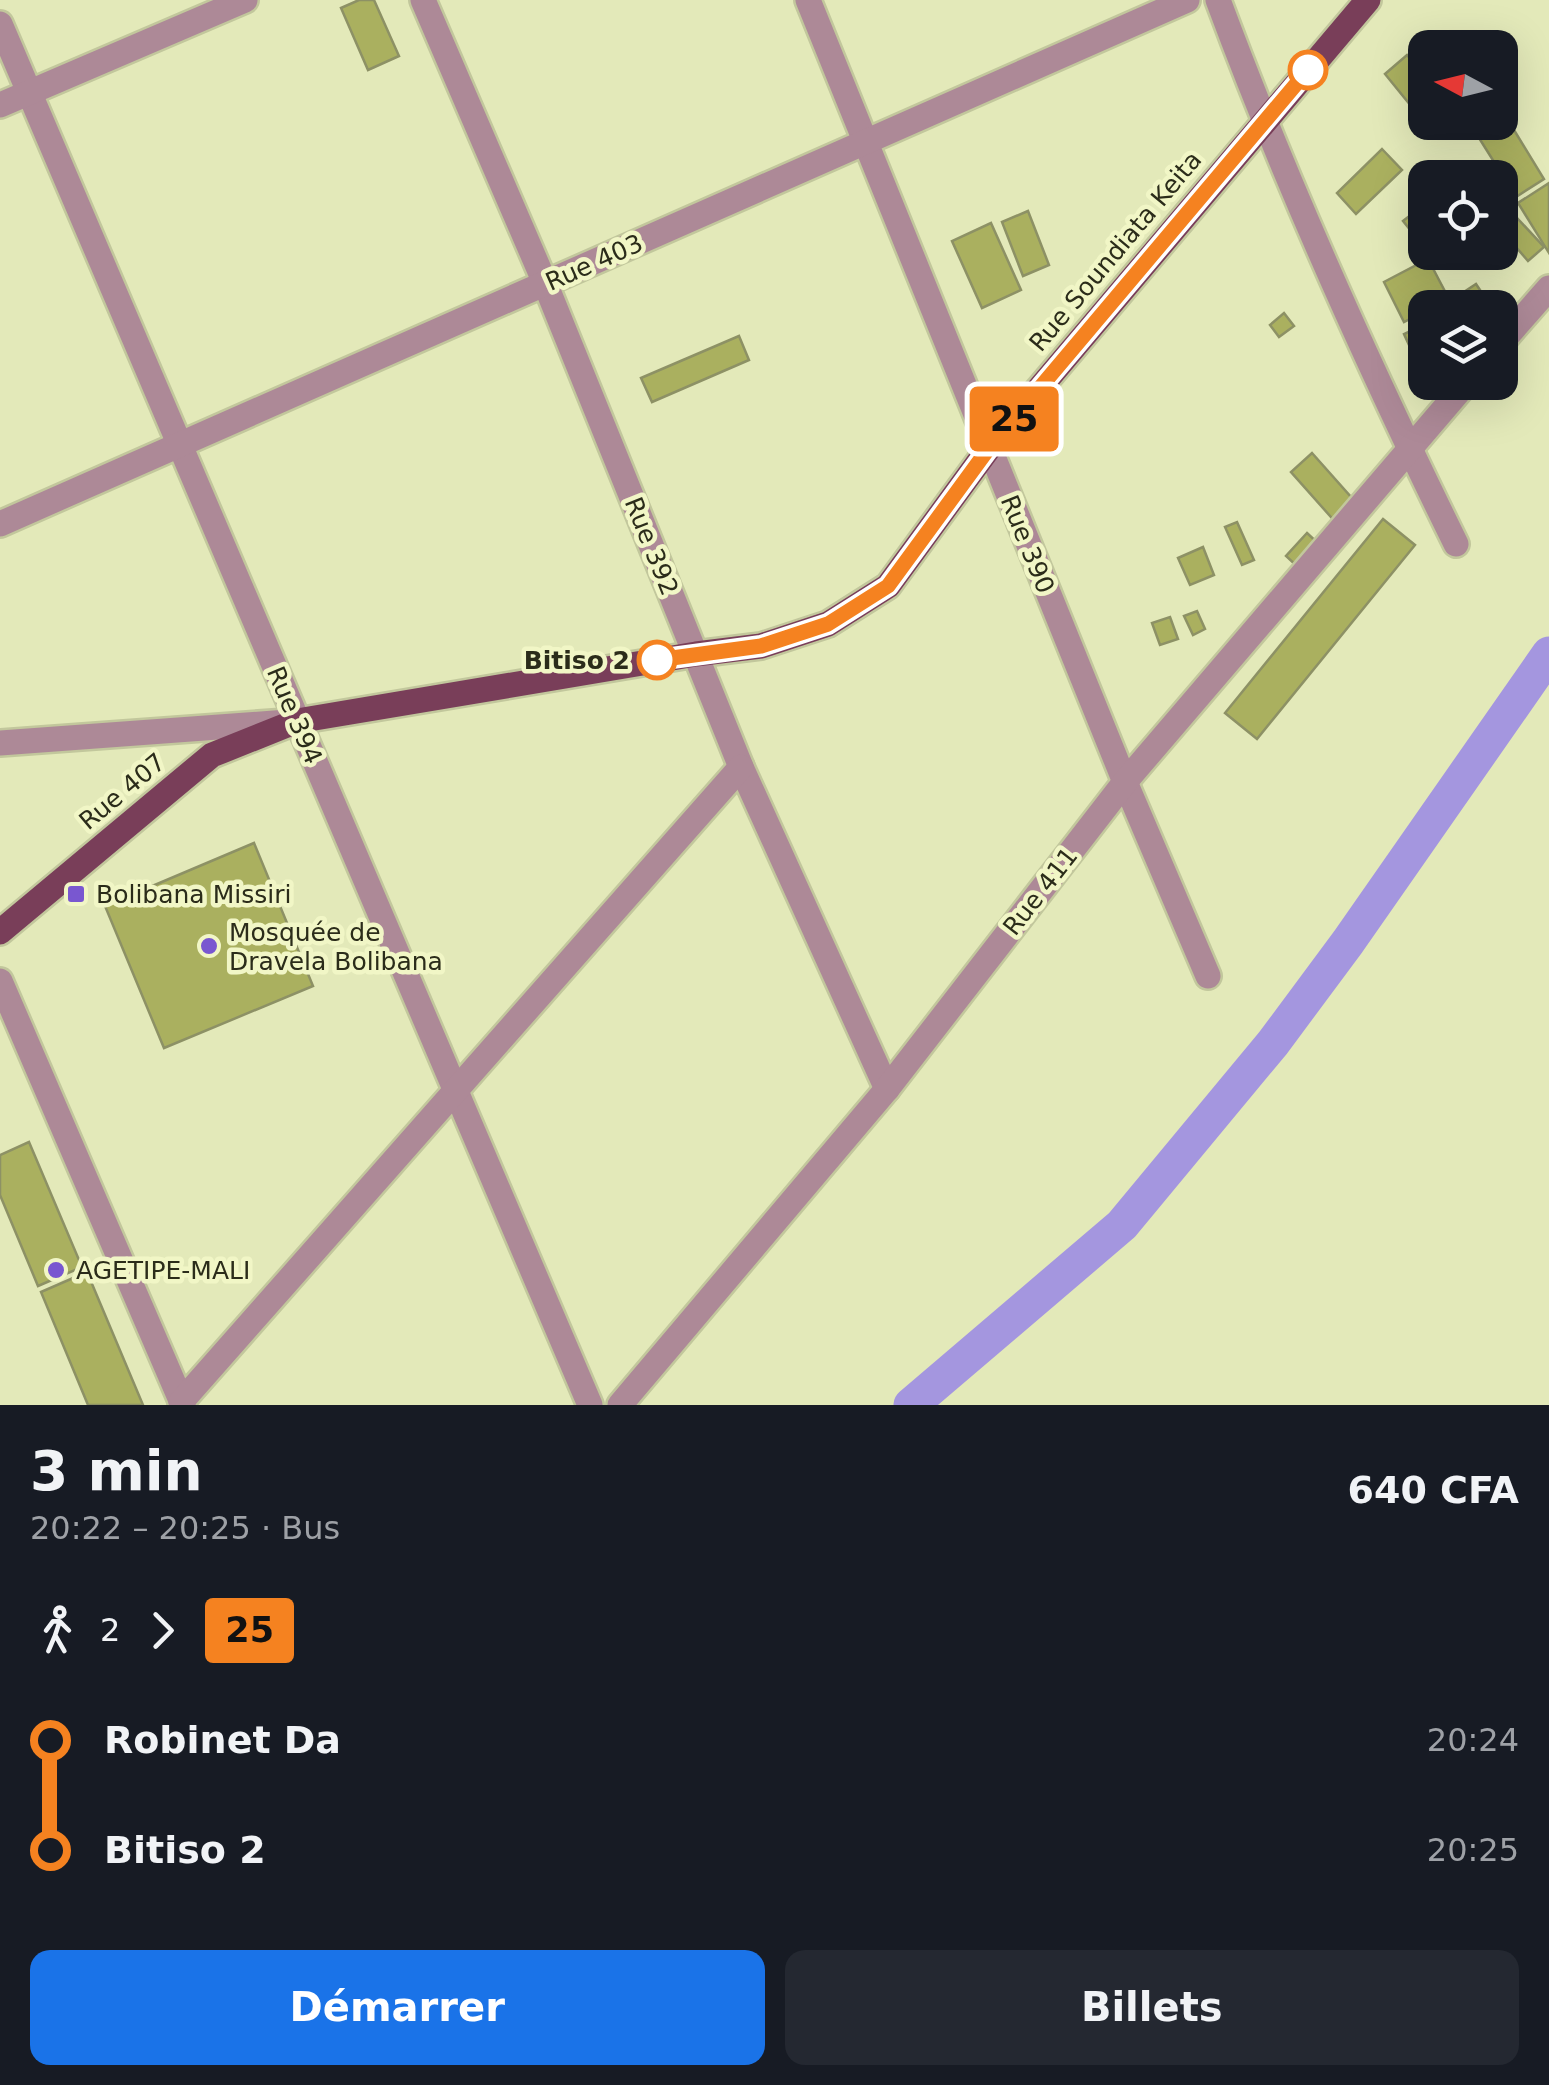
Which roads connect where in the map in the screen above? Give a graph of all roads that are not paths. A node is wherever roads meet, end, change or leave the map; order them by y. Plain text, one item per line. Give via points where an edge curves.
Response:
1 (245, 0) edge
2 (423, 0) edge
3 (808, 0) edge
4 (1188, 0) edge
5 (1218, 0) edge
6 (1368, 0) edge
7 (0, 24) edge
8 (29, 92) junction
9 (0, 105) edge
10 (1263, 122) junction
11 (866, 142) junction
12 (545, 283) junction
13 (1549, 288) edge
14 (1518, 323) edge
15 (1450, 400) edge
16 (179, 445) junction
17 (989, 448) junction
18 (1409, 448) junction
19 (0, 524) edge
20 (1456, 544) dead end
21 (696, 654) junction
22 (297, 721) junction
23 (0, 743) edge
24 (741, 767) junction
25 (1125, 782) junction
26 (0, 932) edge
27 (1208, 976) dead end
28 (0, 980) edge
29 (887, 1089) junction
30 (455, 1090) junction
31 (182, 1403) edge
32 (590, 1405) edge
33 (620, 1405) edge

1 - 8 street
2 - 12 street, Rue 392
3 - 11 street, Rue 390
4 - 11 street, Rue 403
5 - 10 street
6 - 10 main road, Rue Soundiata Keita
7 - 8 street, Rue 394
8 - 9 street
8 - 16 street, Rue 394
10 - 17 main road, Rue Soundiata Keita
10 - 18 street
11 - 12 street, Rue 403
11 - 17 street, Rue 390
12 - 16 street, Rue 403
12 - 21 street, Rue 392
13 - 14 street
15 - 18 street, Rue 411
16 - 19 street, Rue 403
16 - 22 street, Rue 394
17 - 21 main road, Rue Soundiata Keita via 888,586 828,624 761,646
17 - 25 street, Rue 390
18 - 20 street
18 - 25 street, Rue 411
21 - 22 main road, Rue Soundiata Keita
21 - 24 street, Rue 392
22 - 23 street
22 - 26 main road, Rue 407 via 212,754
22 - 30 street, Rue 394
24 - 29 street, Rue 392
24 - 30 street
25 - 27 street, Rue 390
25 - 29 street, Rue 411
28 - 31 street
29 - 33 street, Rue 411
30 - 31 street
30 - 32 street, Rue 394

